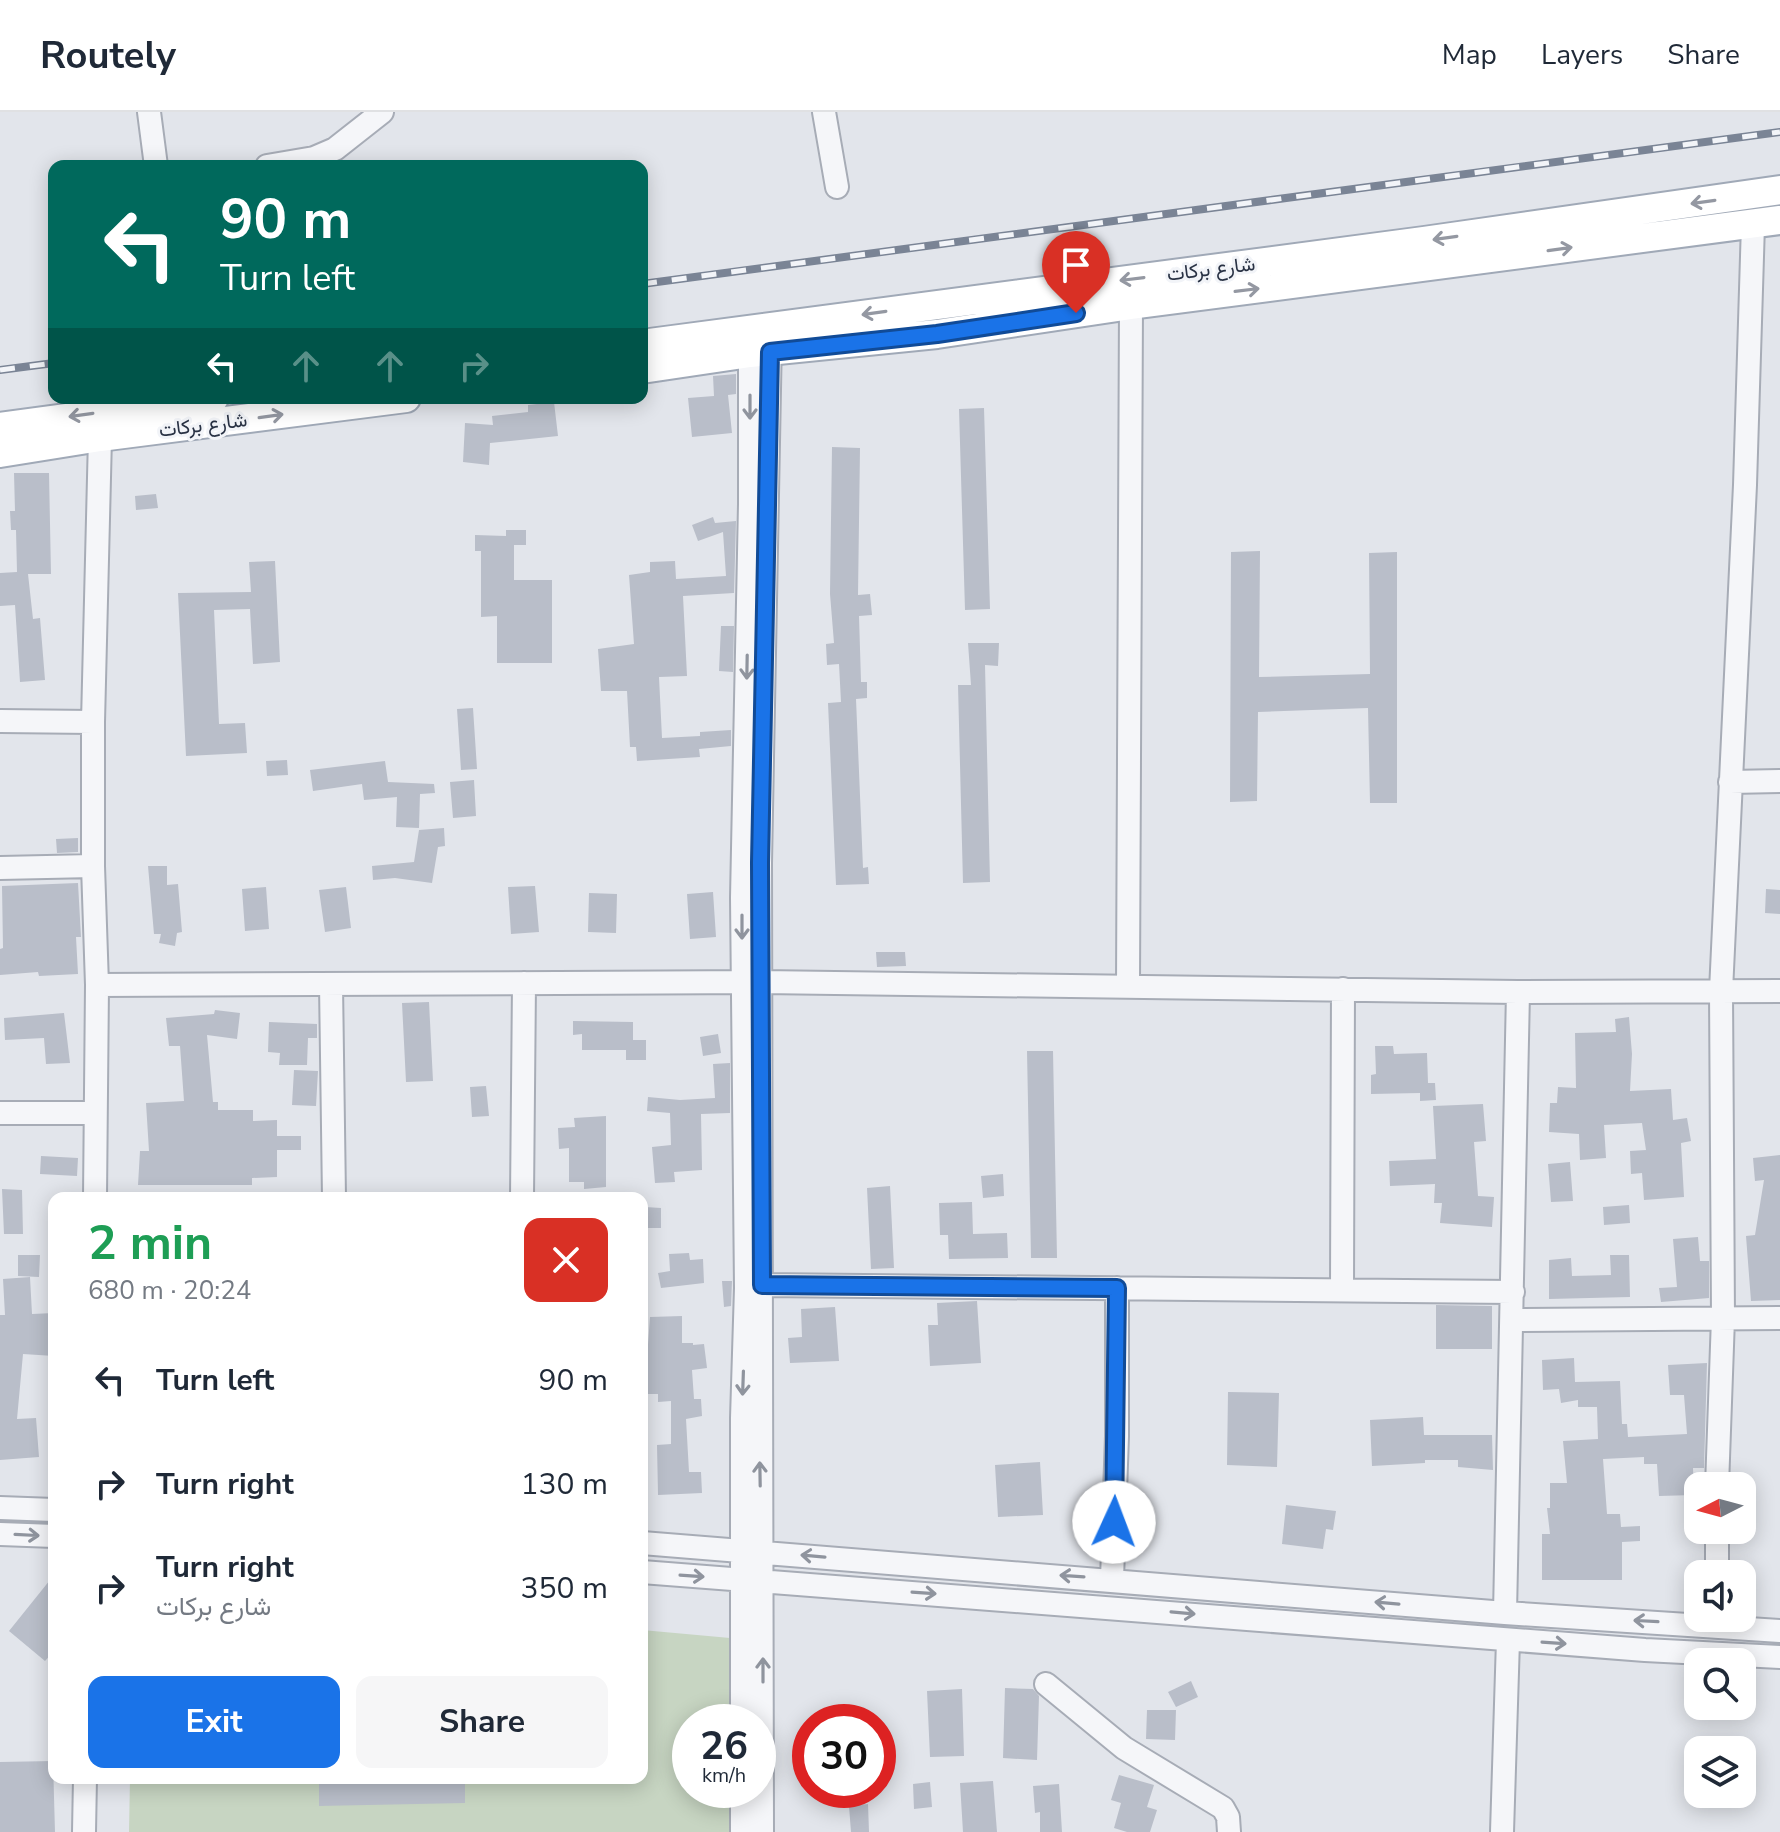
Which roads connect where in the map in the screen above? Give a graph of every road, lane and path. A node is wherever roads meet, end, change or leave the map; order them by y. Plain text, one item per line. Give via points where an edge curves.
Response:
1 (149, 112) edge
2 (382, 112) edge
3 (824, 112) edge
4 (155, 160) edge
5 (302, 160) edge
6 (837, 187) dead end
7 (1780, 190) edge
8 (1767, 222) edge
9 (1131, 305) junction
10 (760, 340) junction
11 (648, 344) edge
12 (648, 368) edge
13 (170, 404) edge
14 (359, 404) edge
15 (0, 427) edge
16 (100, 437) junction
17 (0, 453) edge
18 (0, 721) edge
19 (93, 722) junction
20 (1780, 781) edge
21 (1730, 782) junction
22 (93, 866) junction
23 (0, 868) edge
24 (751, 982) junction
25 (524, 983) junction
26 (331, 984) junction
27 (97, 985) junction
28 (1128, 986) junction
29 (1343, 989) junction
30 (1721, 991) junction
31 (1780, 991) edge
32 (1518, 992) junction
33 (0, 1113) edge
34 (95, 1113) junction
35 (95, 1192) edge
36 (334, 1192) edge
37 (522, 1192) edge
38 (762, 1285) junction
39 (1117, 1288) junction
40 (1342, 1289) junction
41 (1513, 1292) junction
42 (1723, 1318) junction
43 (1780, 1318) edge
44 (1513, 1320) junction
45 (1718, 1472) edge
46 (0, 1508) edge
47 (48, 1510) edge
48 (0, 1534) edge
49 (48, 1536) edge
50 (648, 1543) edge
51 (752, 1552) junction
52 (648, 1572) edge
53 (1112, 1579) junction
54 (752, 1581) junction
55 (1505, 1613) junction
56 (1684, 1621) edge
57 (1756, 1628) edge
58 (1780, 1631) edge
59 (1508, 1640) junction
60 (1780, 1657) edge
61 (1046, 1684) dead end
62 (743, 1704) edge
63 (85, 1784) edge
64 (742, 1808) edge
65 (84, 1832) edge
66 (742, 1832) edge
67 (762, 1832) edge
68 (1229, 1832) edge
69 (1502, 1832) edge

1 - 4 street
2 - 5 street via 335,149
3 - 6 street
7 -> 10 main road, شارع بركات
9 -> 8 main road, شارع بركات
8 - 21 street via 1744,500
9 - 10 main road, شارع بركات via 937,334
9 - 28 street
10 - 11 main road, شارع بركات
10 - 12 main road, شارع بركات
10 - 24 street
13 -> 15 main road, شارع بركات
16 -> 14 main road, شارع بركات
16 - 17 main road, شارع بركات
16 - 19 street
18 - 19 street
19 - 22 street
20 - 21 street
21 - 30 street
22 - 23 street
22 - 27 street
24 - 25 street
24 - 28 street
24 - 38 street
24 -> 51 street via 742,1418
25 - 26 street
25 - 37 street
26 - 27 street
26 - 36 street
27 - 34 street
28 - 29 street
29 - 32 street
29 - 40 street
30 - 31 street
30 - 32 street
30 - 42 street
32 - 41 street
33 - 34 street
34 - 35 street
38 - 39 street
51 -> 38 street
39 - 40 street
39 - 53 street
40 - 41 street
41 - 44 street
42 - 43 street
42 - 44 street
42 - 45 street
44 - 55 street
46 - 47 street
48 -> 49 street
50 - 51 street
53 -> 51 street
51 - 54 street
52 -> 54 street
55 -> 53 street
54 -> 59 street
54 - 62 street
67 -> 54 street
56 -> 55 street
57 - 58 street
59 -> 60 street
59 - 69 street
61 - 68 street via 1124,1748 1223,1808
63 - 65 street
64 - 66 street

